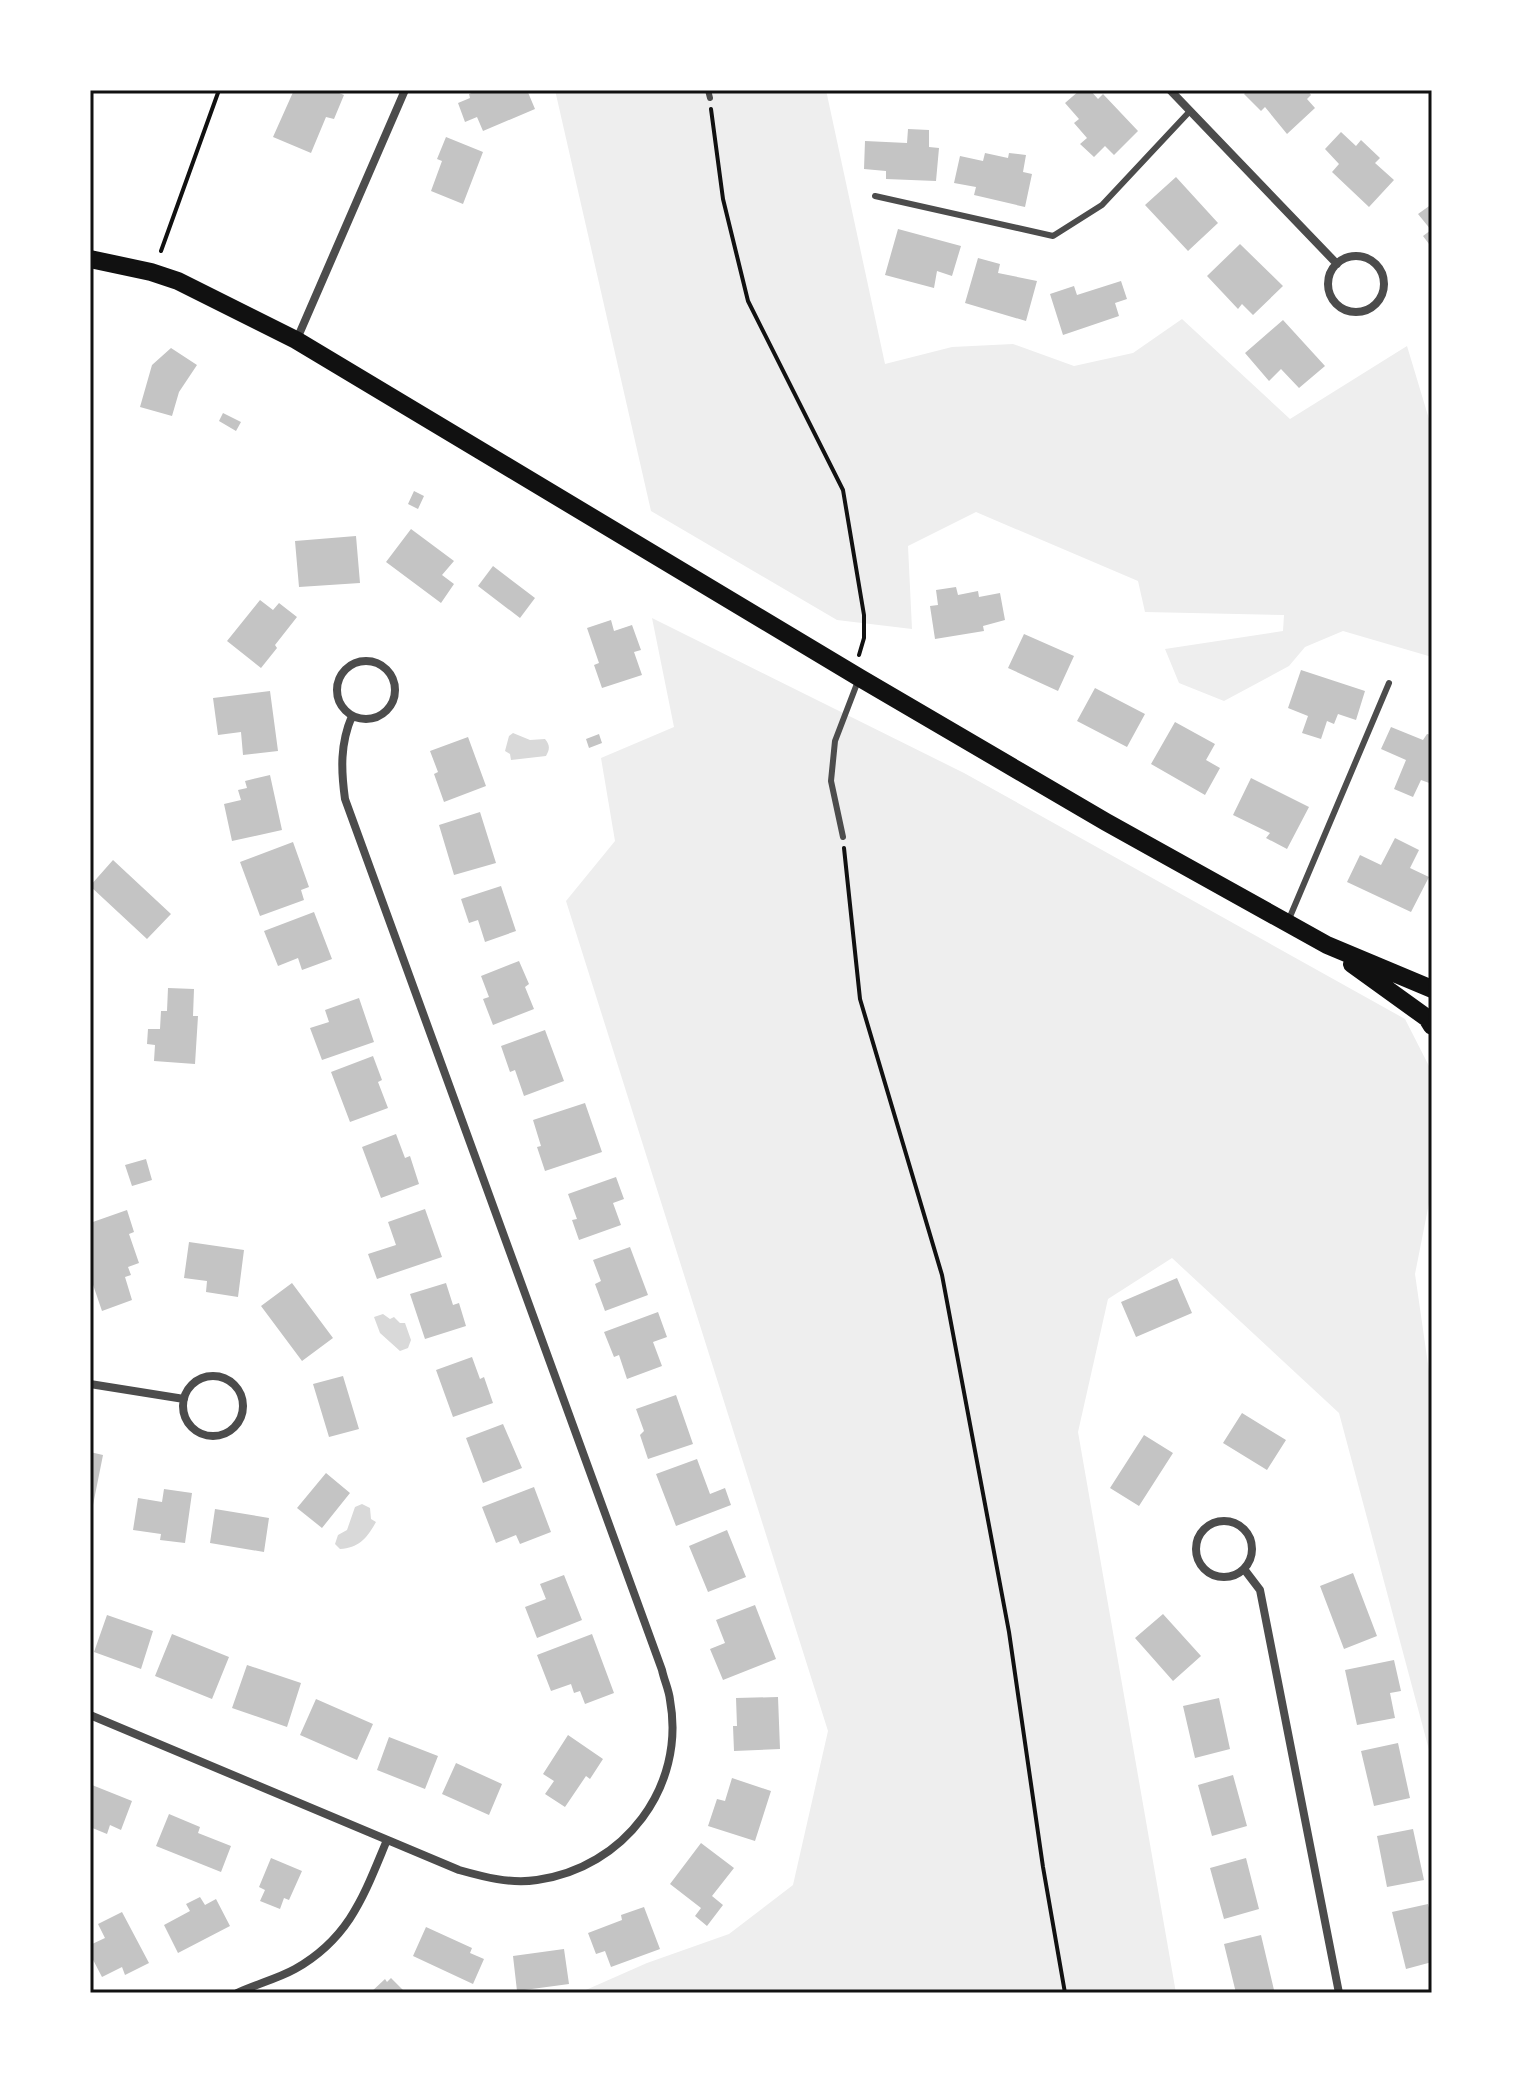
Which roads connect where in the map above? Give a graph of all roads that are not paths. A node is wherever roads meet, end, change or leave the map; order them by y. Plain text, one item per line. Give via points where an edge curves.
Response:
1 (405, 90) edge
2 (708, 90) edge
3 (1170, 90) edge
4 (710, 98) road end
5 (1190, 111) junction
6 (875, 196) dead end
7 (90, 259) edge
8 (1337, 264) junction
9 (296, 340) junction
10 (860, 678) junction
11 (1389, 683) dead end
12 (352, 716) junction
13 (843, 837) road end
14 (1287, 924) junction
15 (1327, 945) junction
16 (1432, 989) edge
17 (1432, 1026) edge
18 (90, 1384) edge
19 (184, 1399) junction
20 (1244, 1569) junction
21 (90, 1715) edge
22 (387, 1840) junction
23 (237, 1993) edge
24 (1339, 1993) edge

1 - 9 street
2 - 4 lane
3 - 5 street
5 - 6 lane via 1102,205 1053,236
5 - 8 street
7 - 9 main road via 178,281
8 - 8 street via 1329,290 1340,306 1358,312 1376,304 1384,277 1373,262 1355,256
9 - 10 main road
10 - 13 lane via 835,741 831,781
10 - 14 main road
11 - 14 lane
12 - 12 street via 372,720 390,709 396,690 381,665 351,665 338,681 339,701
12 - 22 street via 343,741 345,799 662,1670 672,1728 662,1784 649,1810 630,1835 581,1869 536,1880 497,1879 459,1870
14 - 15 main road
15 - 16 main road
15 - 17 main road
18 - 19 street
19 - 19 street via 187,1419 201,1434 222,1435 239,1423 243,1413 240,1392 226,1378 196,1381
20 - 20 street via 1253,1553 1244,1528 1228,1520 1203,1530 1196,1548 1202,1566 1227,1577
20 - 24 street via 1260,1590
21 - 22 street
22 - 23 street via 354,1916 338,1936 292,1970

